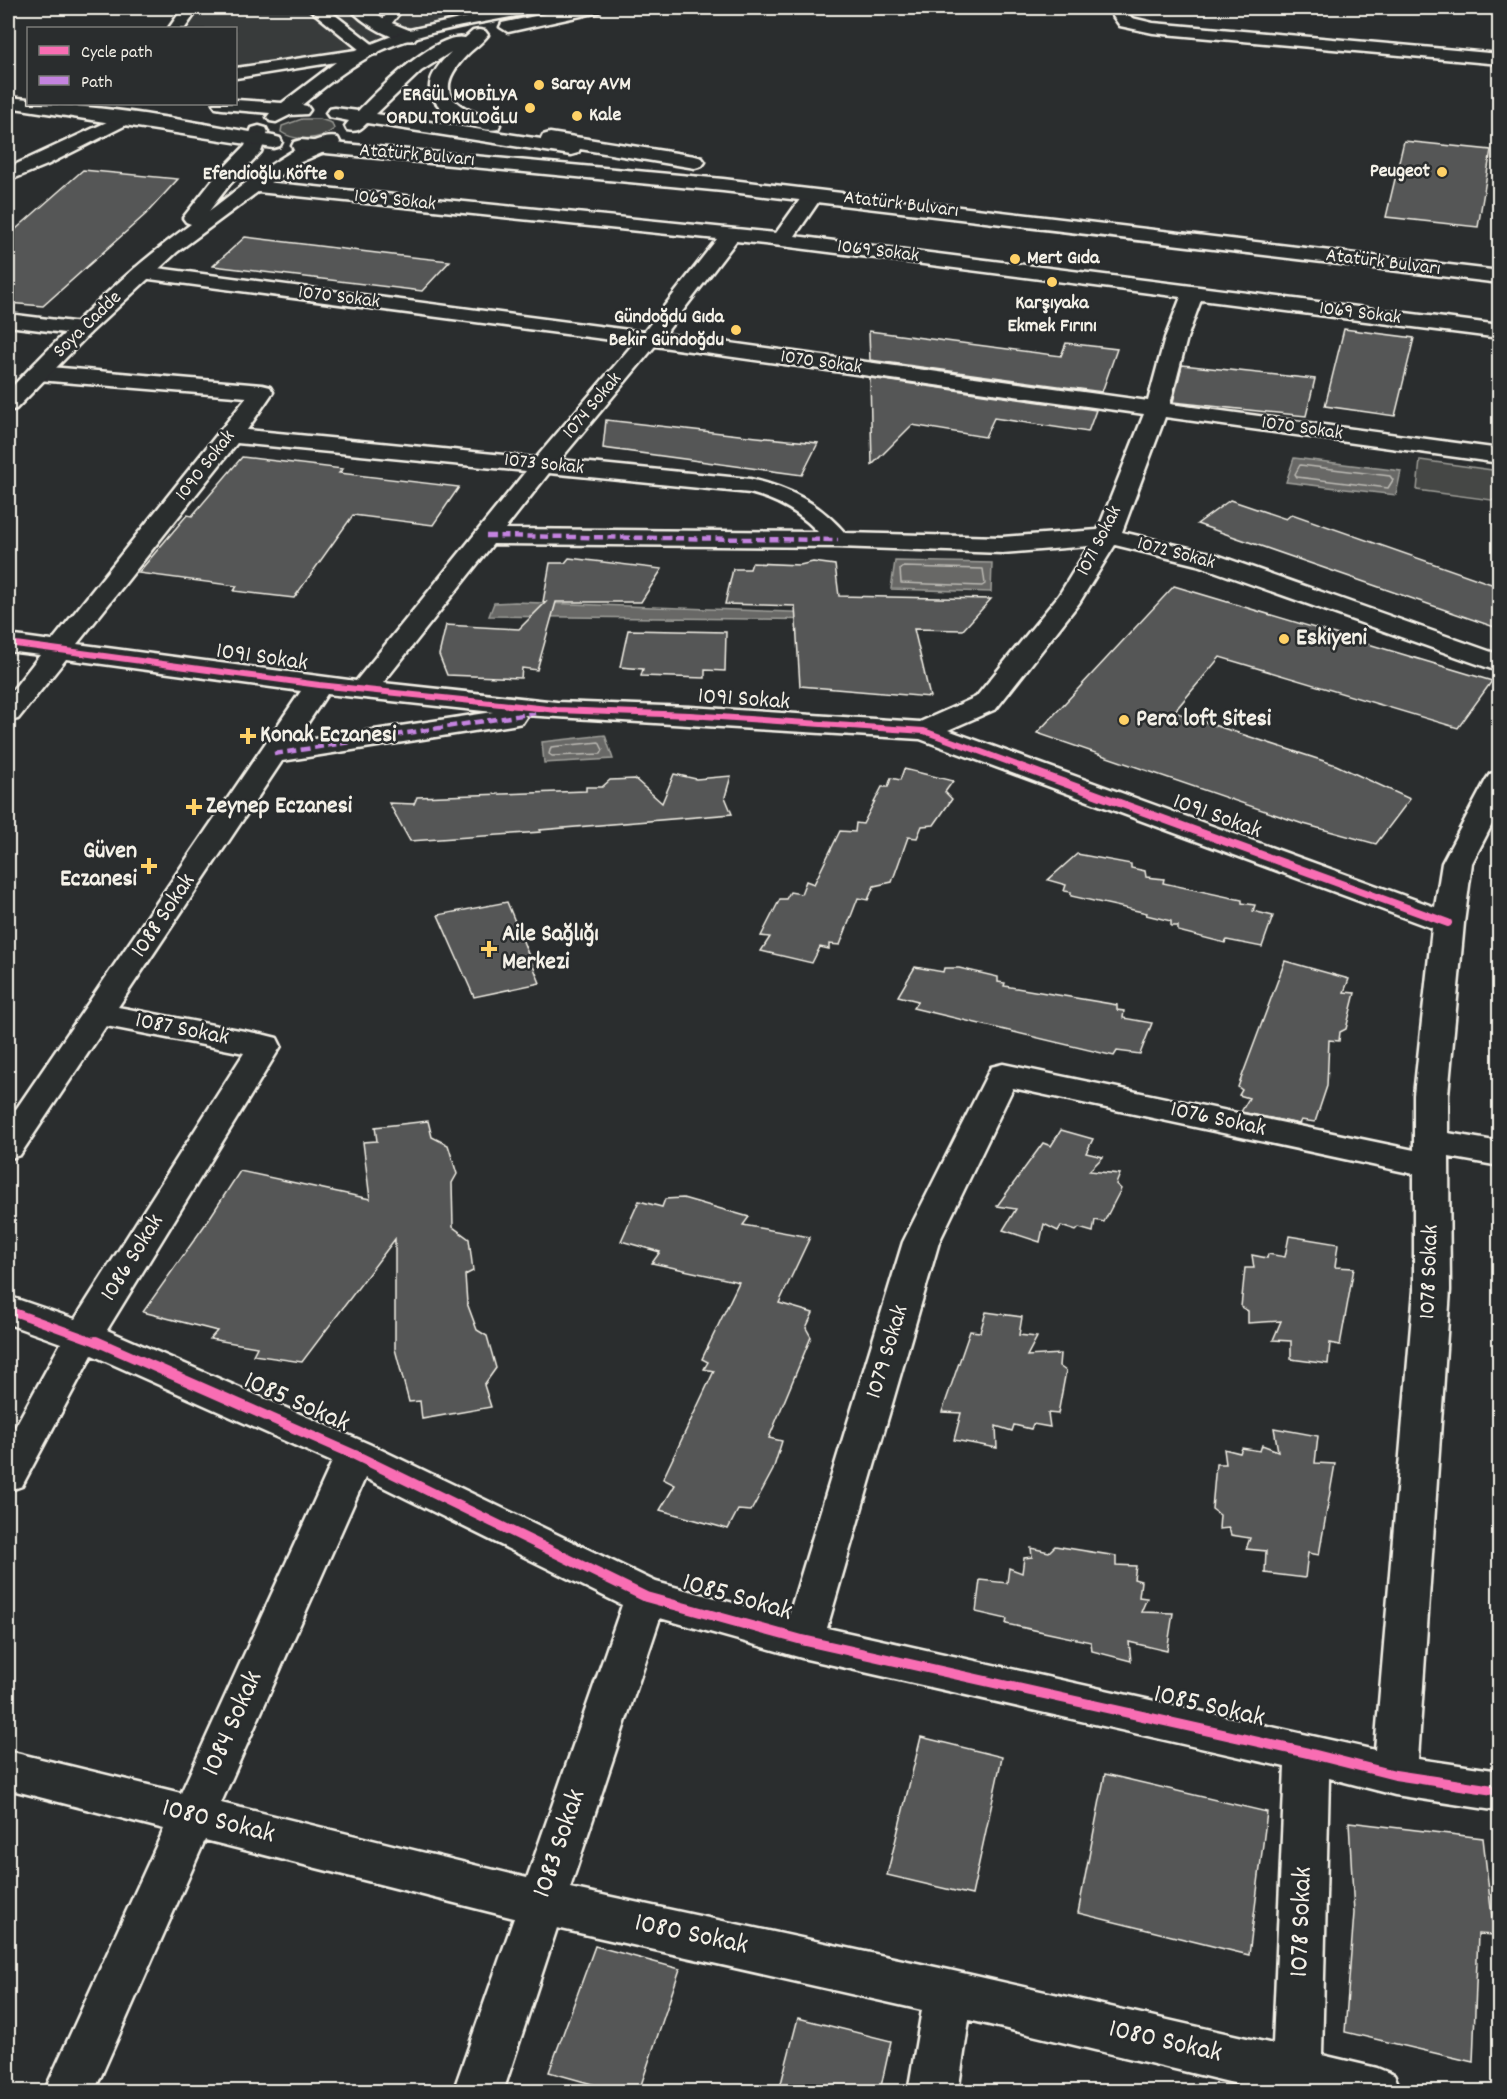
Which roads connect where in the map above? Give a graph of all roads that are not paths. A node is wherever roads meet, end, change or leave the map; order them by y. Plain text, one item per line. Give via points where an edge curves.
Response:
1 (191, 8) edge
2 (316, 8) edge
3 (358, 8) edge
4 (398, 8) edge
5 (531, 8) edge
6 (593, 8) edge
7 (1115, 8) edge
8 (383, 26) junction
9 (178, 27) edge
10 (479, 35) junction
11 (408, 36) junction
12 (371, 50) junction
13 (1500, 59) edge
14 (237, 73) edge
15 (8, 102) edge
16 (27, 105) edge
17 (28, 105) edge
18 (229, 105) edge
19 (281, 113) junction
20 (124, 119) junction
21 (358, 122) junction
22 (263, 138) junction
23 (317, 145) junction
24 (377, 152) junction
25 (8, 175) edge
26 (822, 182) junction
27 (255, 187) junction
28 (731, 235) junction
29 (782, 240) junction
30 (170, 248) junction
31 (1500, 260) edge
32 (142, 272) junction
33 (1500, 277) edge
34 (1193, 293) junction
35 (8, 320) edge
36 (81, 329) junction
37 (1500, 332) edge
38 (650, 339) junction
39 (38, 373) junction
40 (8, 404) edge
41 (1157, 409) junction
42 (231, 435) junction
43 (1500, 456) edge
44 (543, 465) junction
45 (486, 536) junction
46 (1108, 536) junction
47 (838, 540) junction
48 (8, 644) edge
49 (60, 650) junction
50 (1500, 664) edge
51 (319, 685) junction
52 (364, 689) junction
53 (557, 710) junction
54 (8, 713) edge
55 (924, 730) junction
56 (274, 754) junction
57 (1500, 780) edge
58 (1490, 815) edge
59 (1448, 923) junction
60 (98, 1014) junction
61 (265, 1046) joint
62 (1003, 1075) joint
63 (8, 1146) edge
64 (1432, 1154) junction
65 (1500, 1154) edge
66 (8, 1310) edge
67 (84, 1336) junction
68 (355, 1455) junction
69 (8, 1475) edge
70 (646, 1597) junction
71 (802, 1640) junction
72 (1308, 1753) junction
73 (8, 1770) edge
74 (1395, 1775) junction
75 (1500, 1791) edge
76 (192, 1816) junction
77 (540, 1903) junction
78 (950, 1993) junction
79 (1297, 2082) edge
80 (69, 2091) edge
81 (478, 2091) edge
82 (933, 2091) edge
83 (1377, 2091) edge

1 - 9 main road
2 - 12 main road
3 - 8 main road
4 - 8 lane
5 - 11 main road
6 - 10 main road, Soya Cadde
7 - 13 main road via 1126,22 1153,28
8 - 11 main road
10 - 21 main road, Soya Cadde via 444,47 409,70
10 - 21 main road, Atatürk Bulvarı via 453,57 438,83 440,94 459,115 540,137 711,164
11 - 12 main road
12 - 14 main road
12 - 19 main road, Soya Cadde via 346,62
15 - 16 main road
17 - 20 main road
18 - 19 main road
19 - 21 main road, Atatürk Bulvarı via 328,112
19 - 22 main road, Soya Cadde via 260,127
20 - 22 main road
20 - 25 main road
21 - 23 main road, Soya Cadde via 343,137
22 - 23 main road, Atatürk Bulvarı
22 - 30 main road, Soya Cadde via 223,180
23 - 24 main road, Atatürk Bulvarı
23 - 27 main road, Soya Cadde via 294,156
24 - 26 main road, Atatürk Bulvarı
24 - 27 main road, Soya Cadde via 342,155 282,182
26 - 29 main road
26 - 31 main road, Atatürk Bulvarı
26 - 33 main road, Atatürk Bulvarı
27 - 28 main road, 1069 Sokak
27 - 30 main road, Soya Cadde
28 - 29 main road, 1069 Sokak
28 - 38 main road, 1074 Sokak
29 - 34 main road, 1069 Sokak
30 - 32 main road, Soya Cadde
32 - 36 main road, Soya Cadde
32 - 38 main road, 1070 Sokak
34 - 37 main road, 1069 Sokak
34 - 41 main road, 1071 Sokak
35 - 36 main road
36 - 39 main road, Soya Cadde
38 - 41 main road, 1070 Sokak
38 - 44 main road, 1074 Sokak
39 - 40 main road, Soya Cadde
39 - 42 main road, 1090 Sokak via 262,392
41 - 43 main road, 1070 Sokak
41 - 46 main road, 1071 Sokak
42 - 44 main road, 1073 Sokak
42 - 49 main road, 1090 Sokak
44 - 45 main road, 1074 Sokak
44 - 47 main road, 1073 Sokak via 772,490 818,516
45 - 47 main road, 1072 Sokak
45 - 52 main road, 1074 Sokak
46 - 47 main road, 1072 Sokak via 1002,545
46 - 50 main road, 1072 Sokak via 1205,559
46 - 55 main road, 1071 Sokak via 1070,598 986,703
48 - 49 main road, 1091 Sokak
49 - 51 main road, 1091 Sokak
49 - 54 main road, 1090 Sokak
51 - 52 main road, 1091 Sokak
51 - 56 main road, 1088 Sokak
52 - 53 main road, 1091 Sokak
53 - 55 main road, 1091 Sokak
53 - 56 main road
55 - 59 main road, 1091 Sokak
56 - 60 main road, 1088 Sokak
57 - 58 main road, 1078 Sokak
58 - 59 main road, 1078 Sokak via 1457,863
59 - 64 main road, 1078 Sokak via 1431,1095
60 - 61 main road, 1087 Sokak
60 - 63 main road, 1088 Sokak
61 - 67 main road, 1086 Sokak
62 - 64 main road, 1076 Sokak
62 - 71 main road, 1079 Sokak via 921,1242
64 - 65 main road, 1076 Sokak
64 - 74 main road, 1078 Sokak via 1432,1290
66 - 67 main road, 1085 Sokak
67 - 68 main road, 1085 Sokak
67 - 69 main road, 1086 Sokak
68 - 70 main road, 1085 Sokak
68 - 76 main road, 1084 Sokak
70 - 71 main road, 1085 Sokak
70 - 77 main road, 1083 Sokak
71 - 72 main road, 1085 Sokak
72 - 74 main road, 1085 Sokak
72 - 79 main road, 1078 Sokak
73 - 76 main road, 1080 Sokak
74 - 75 main road, 1085 Sokak
76 - 77 main road, 1080 Sokak
76 - 80 main road, 1084 Sokak
77 - 78 main road, 1080 Sokak
77 - 81 main road, 1083 Sokak
78 - 79 main road, 1080 Sokak
78 - 82 main road
79 - 83 main road, 1080 Sokak

